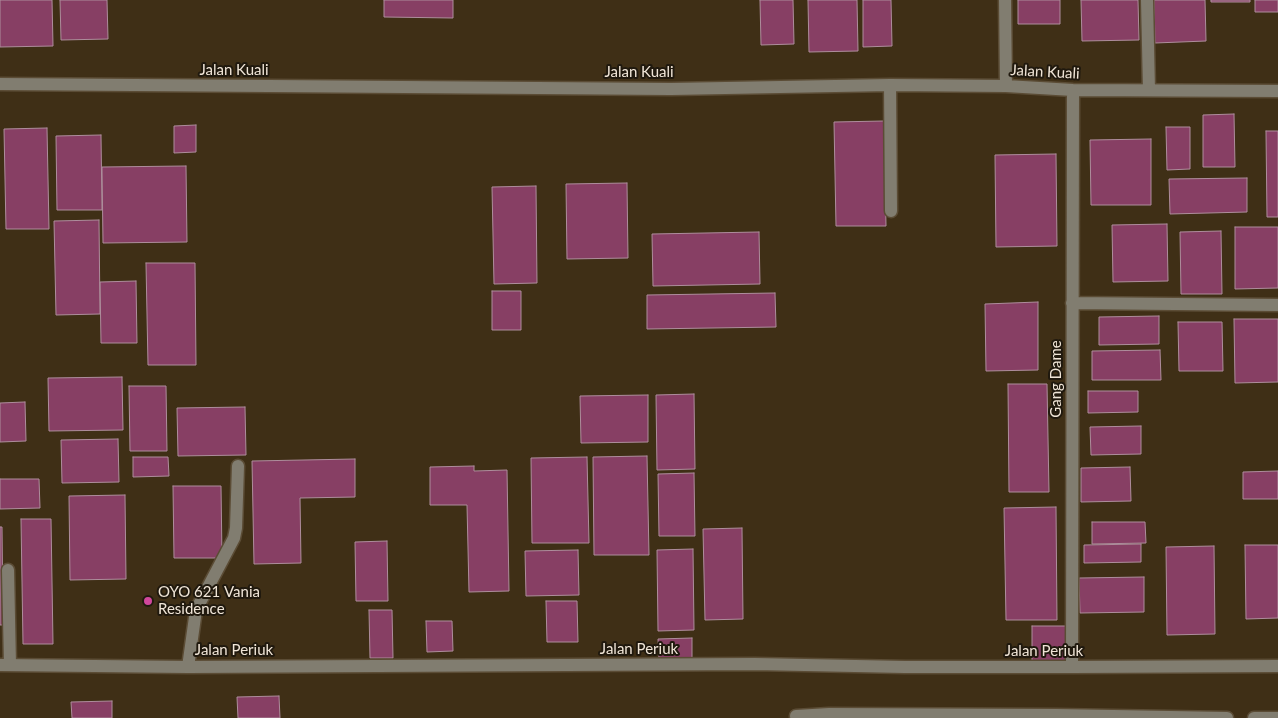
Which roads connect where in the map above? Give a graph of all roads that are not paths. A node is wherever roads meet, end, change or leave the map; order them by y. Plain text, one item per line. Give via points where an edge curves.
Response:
1 (1006, 0) edge
2 (1147, 0) edge
3 (0, 84) edge
4 (890, 85) junction
5 (1006, 86) junction
6 (1072, 90) junction
7 (1149, 90) junction
8 (1278, 92) edge
9 (891, 211) dead end
10 (1072, 303) junction
11 (1278, 305) edge
12 (238, 466) dead end
13 (8, 570) dead end
14 (5, 665) edge
15 (1278, 666) edge
16 (188, 667) junction
17 (1072, 668) junction
18 (796, 716) dead end
19 (1056, 716) edge
20 (1227, 718) edge
21 (1254, 718) edge
22 (1278, 718) edge

1 - 5 street
2 - 7 street
3 - 4 street, Jalan Kuali via 661,88
4 - 5 street, Jalan Kuali
4 - 9 street
5 - 6 street, Jalan Kuali
6 - 7 street, Jalan Kuali
6 - 10 street, Gang Dame
7 - 8 street, Jalan Kuali
10 - 11 street
10 - 17 street, Gang Dame
12 - 16 street via 234,538 196,610
13 - 14 street
14 - 16 street, Jalan Periuk
15 - 17 street, Jalan Periuk
16 - 17 street, Jalan Periuk via 755,664
18 - 19 street
19 - 20 street
21 - 22 street

